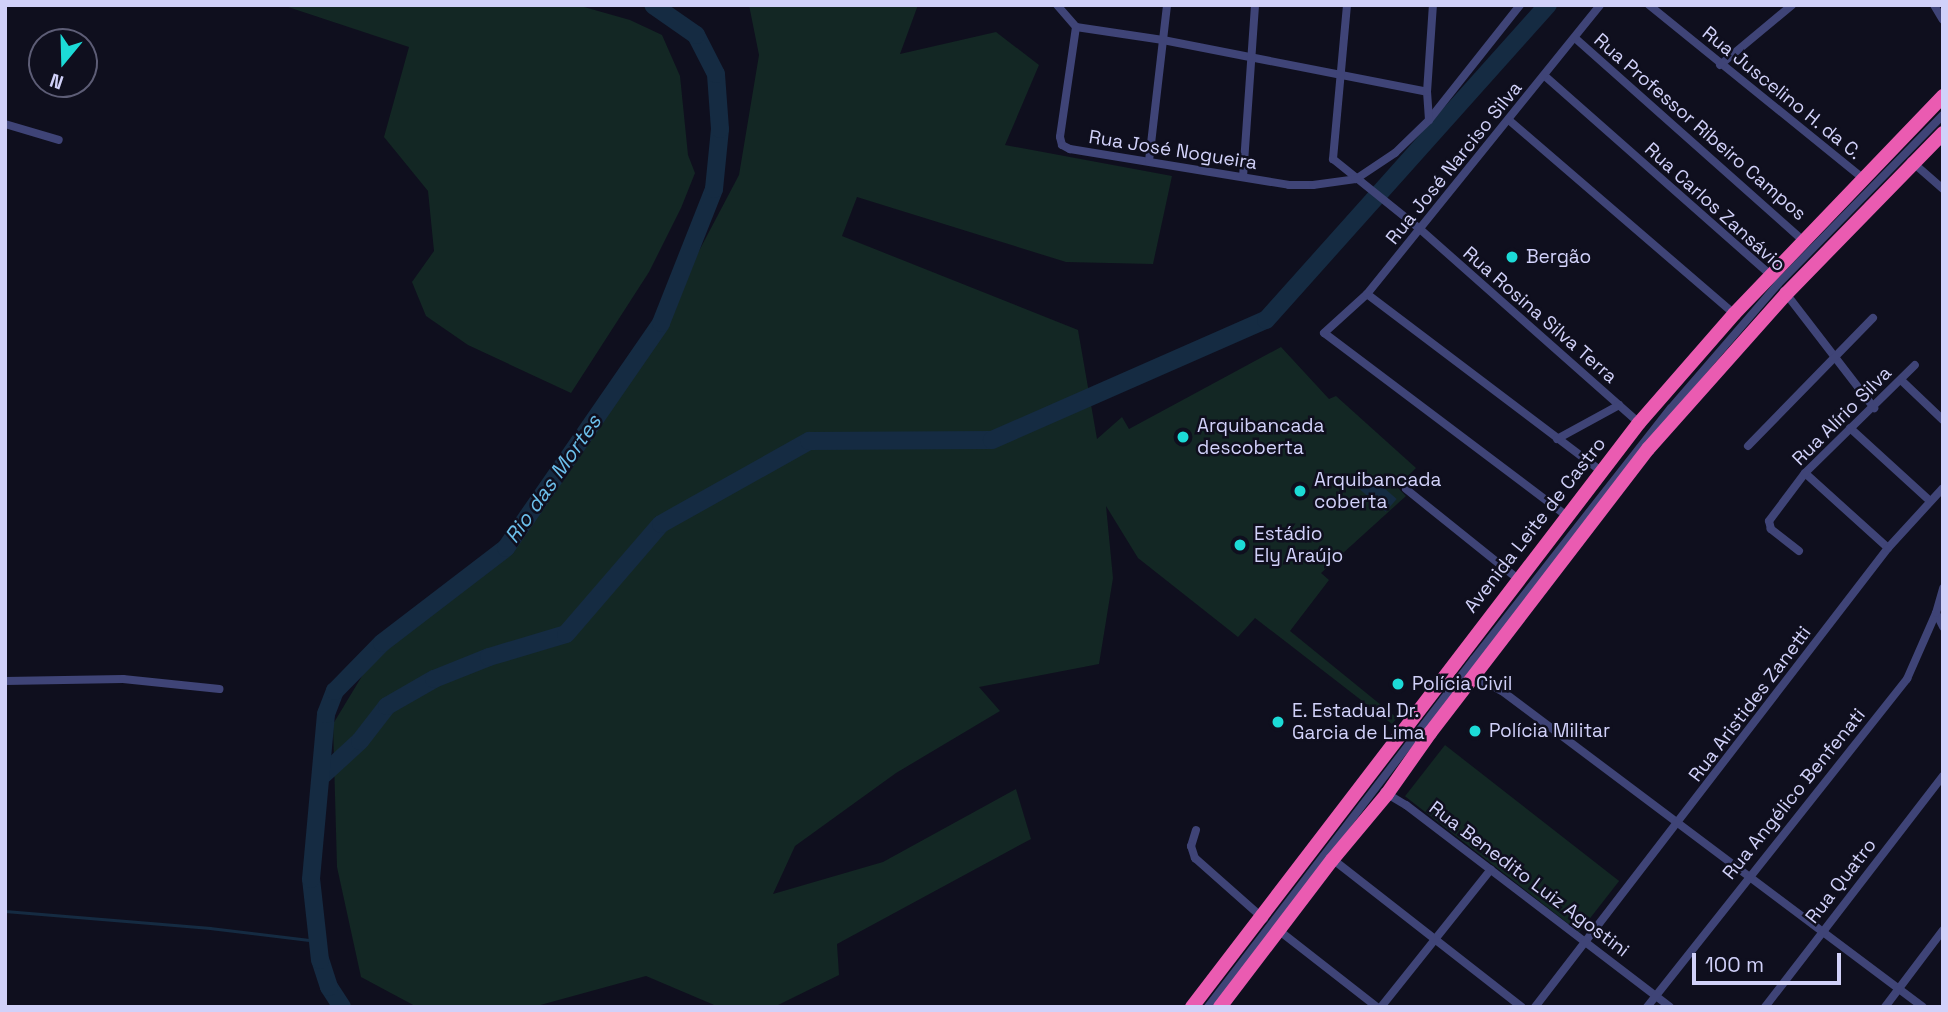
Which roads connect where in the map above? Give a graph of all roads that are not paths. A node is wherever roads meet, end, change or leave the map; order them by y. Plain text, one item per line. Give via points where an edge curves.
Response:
1 (1057, 5) edge
2 (1167, 5) edge
3 (1255, 5) edge
4 (1347, 5) edge
5 (1433, 5) edge
6 (1520, 5) edge
7 (1601, 5) edge
8 (1649, 5) edge
9 (1792, 5) edge
10 (1934, 5) edge
11 (1943, 20) edge
12 (1076, 27) junction
13 (1575, 38) junction
14 (1163, 40) junction
15 (1251, 58) junction
16 (1720, 65) junction
17 (1339, 76) junction
18 (1545, 77) junction
19 (1427, 92) junction
20 (1943, 96) edge
21 (1943, 115) edge
22 (1429, 120) junction
23 (1510, 121) junction
24 (5, 124) edge
25 (1943, 133) edge
26 (59, 140) dead end
27 (1905, 155) junction
28 (1149, 161) junction
29 (1243, 177) junction
30 (1356, 179) junction
31 (1864, 179) junction
32 (1943, 189) edge
33 (1421, 230) junction
34 (1804, 241) junction
35 (1778, 284) junction
36 (1367, 294) junction
37 (1734, 314) junction
38 (1873, 318) dead end
39 (1835, 354) junction
40 (1915, 365) dead end
41 (1901, 380) junction
42 (1619, 405) junction
43 (1874, 408) junction
44 (1943, 420) edge
45 (1639, 423) junction
46 (1850, 428) junction
47 (1557, 439) junction
48 (1646, 445) junction
49 (1748, 446) dead end
50 (1601, 471) junction
51 (1805, 472) junction
52 (1943, 488) edge
53 (1406, 489) dead end
54 (1930, 502) junction
55 (1567, 516) junction
56 (1888, 548) junction
57 (1799, 551) dead end
58 (1518, 579) junction
59 (1943, 588) edge
60 (1937, 613) junction
61 (1943, 627) edge
62 (1447, 671) junction
63 (1468, 676) junction
64 (5, 681) edge
65 (219, 689) dead end
66 (1943, 776) edge
67 (1376, 788) junction
68 (1681, 822) junction
69 (1196, 830) dead end
70 (1324, 853) junction
71 (1491, 869) junction
72 (1749, 875) junction
73 (1270, 924) junction
74 (1822, 930) junction
75 (1943, 930) edge
76 (1436, 941) junction
77 (1586, 942) junction
78 (1900, 989) junction
79 (1656, 995) junction
80 (1225, 1005) edge
81 (1192, 1007) edge
82 (1208, 1007) edge
83 (1379, 1007) edge
84 (1522, 1007) edge
85 (1535, 1007) edge
86 (1647, 1007) edge
87 (1670, 1007) edge
88 (1765, 1007) edge
89 (1885, 1007) edge
90 (1923, 1007) edge

1 - 12 street
2 - 14 street
3 - 15 street
4 - 17 street, Rua Rosina Silva Terra
5 - 19 street
6 - 22 street
7 - 13 street, Rua José Narciso Silva
8 - 16 street, Rua Juscelino H. da C.
9 - 16 street
10 - 11 street
12 - 14 street
12 - 28 street, Rua José Nogueira via 1062,145
13 - 18 street, Rua José Narciso Silva
13 - 34 street, Rua Professor Ribeiro Campos
14 - 15 street
14 - 28 street
15 - 17 street
15 - 29 street
16 - 31 street, Rua Juscelino H. da C.
17 - 19 street
17 - 30 street, Rua Rosina Silva Terra via 1331,152 1339,166
18 - 23 street, Rua José Narciso Silva
18 - 35 street, Rua Carlos Zansávio
19 - 22 street
20 - 27 highway, Avenida Leite de Castro
21 - 27 street
22 - 30 street via 1395,153
23 - 33 street, Rua José Narciso Silva
23 - 37 street
24 - 26 street
25 - 27 highway, Avenida Leite de Castro
27 - 31 highway, Avenida Leite de Castro
27 - 32 street
27 - 35 highway, Avenida Leite de Castro
28 - 29 street, Rua José Nogueira
29 - 30 street, Rua José Nogueira via 1300,186
30 - 33 street, Rua Rosina Silva Terra
31 - 34 highway, Avenida Leite de Castro
33 - 36 street, Rua José Narciso Silva
33 - 42 street, Rua Rosina Silva Terra
34 - 35 highway, Avenida Leite de Castro
35 - 37 highway, Avenida Leite de Castro
35 - 39 street, Rua Carlos Zansávio
35 - 48 highway, Avenida Leite de Castro
36 - 47 street
36 - 55 street, Rua José Narciso Silva via 1324,334
37 - 45 highway, Avenida Leite de Castro
38 - 39 street
39 - 43 street, Rua Carlos Zansávio
39 - 49 street
40 - 41 street, Rua Alírio Silva
41 - 43 street, Rua Alírio Silva
41 - 44 street
42 - 45 street, Rua Rosina Silva Terra
42 - 47 street
43 - 46 street, Rua Alírio Silva
45 - 48 highway
45 - 50 highway, Avenida Leite de Castro
46 - 51 street, Rua Alírio Silva
46 - 54 street
47 - 50 street
48 - 63 highway, Avenida Leite de Castro
50 - 55 highway, Avenida Leite de Castro
51 - 56 street
51 - 57 street, Rua Alírio Silva via 1769,525
52 - 54 street, Rua Aristides Zanetti
53 - 58 street
54 - 56 street, Rua Aristides Zanetti
55 - 58 highway, Avenida Leite de Castro
56 - 68 street, Rua Aristides Zanetti
58 - 62 highway, Avenida Leite de Castro
59 - 60 street, Rua Angélico Benfenati
60 - 61 street
60 - 72 street, Rua Angélico Benfenati via 1907,678
62 - 63 street
62 - 67 highway, Avenida Leite de Castro
63 - 67 highway, Avenida Leite de Castro
63 - 68 street via 1502,691
64 - 65 street via 123,679
66 - 74 street, Rua Quatro
67 - 70 highway, Avenida Leite de Castro
67 - 70 highway, Avenida Leite de Castro
67 - 71 street, Rua Benedito Luiz Agostini
68 - 72 street
68 - 77 street, Rua Aristides Zanetti
69 - 73 street via 1191,852
70 - 73 highway, Avenida Leite de Castro
70 - 73 highway, Avenida Leite de Castro
70 - 76 street
71 - 76 street
71 - 77 street, Rua Benedito Luiz Agostini
72 - 74 street
72 - 79 street, Rua Angélico Benfenati
73 - 80 highway, Avenida Leite de Castro
73 - 81 highway, Avenida Leite de Castro
73 - 82 street
73 - 83 street
74 - 78 street
74 - 88 street, Rua Quatro
75 - 78 street
76 - 83 street
76 - 84 street
77 - 79 street, Rua Benedito Luiz Agostini
77 - 85 street, Rua Aristides Zanetti
78 - 89 street
78 - 90 street
79 - 86 street, Rua Angélico Benfenati
79 - 87 street, Rua Benedito Luiz Agostini

